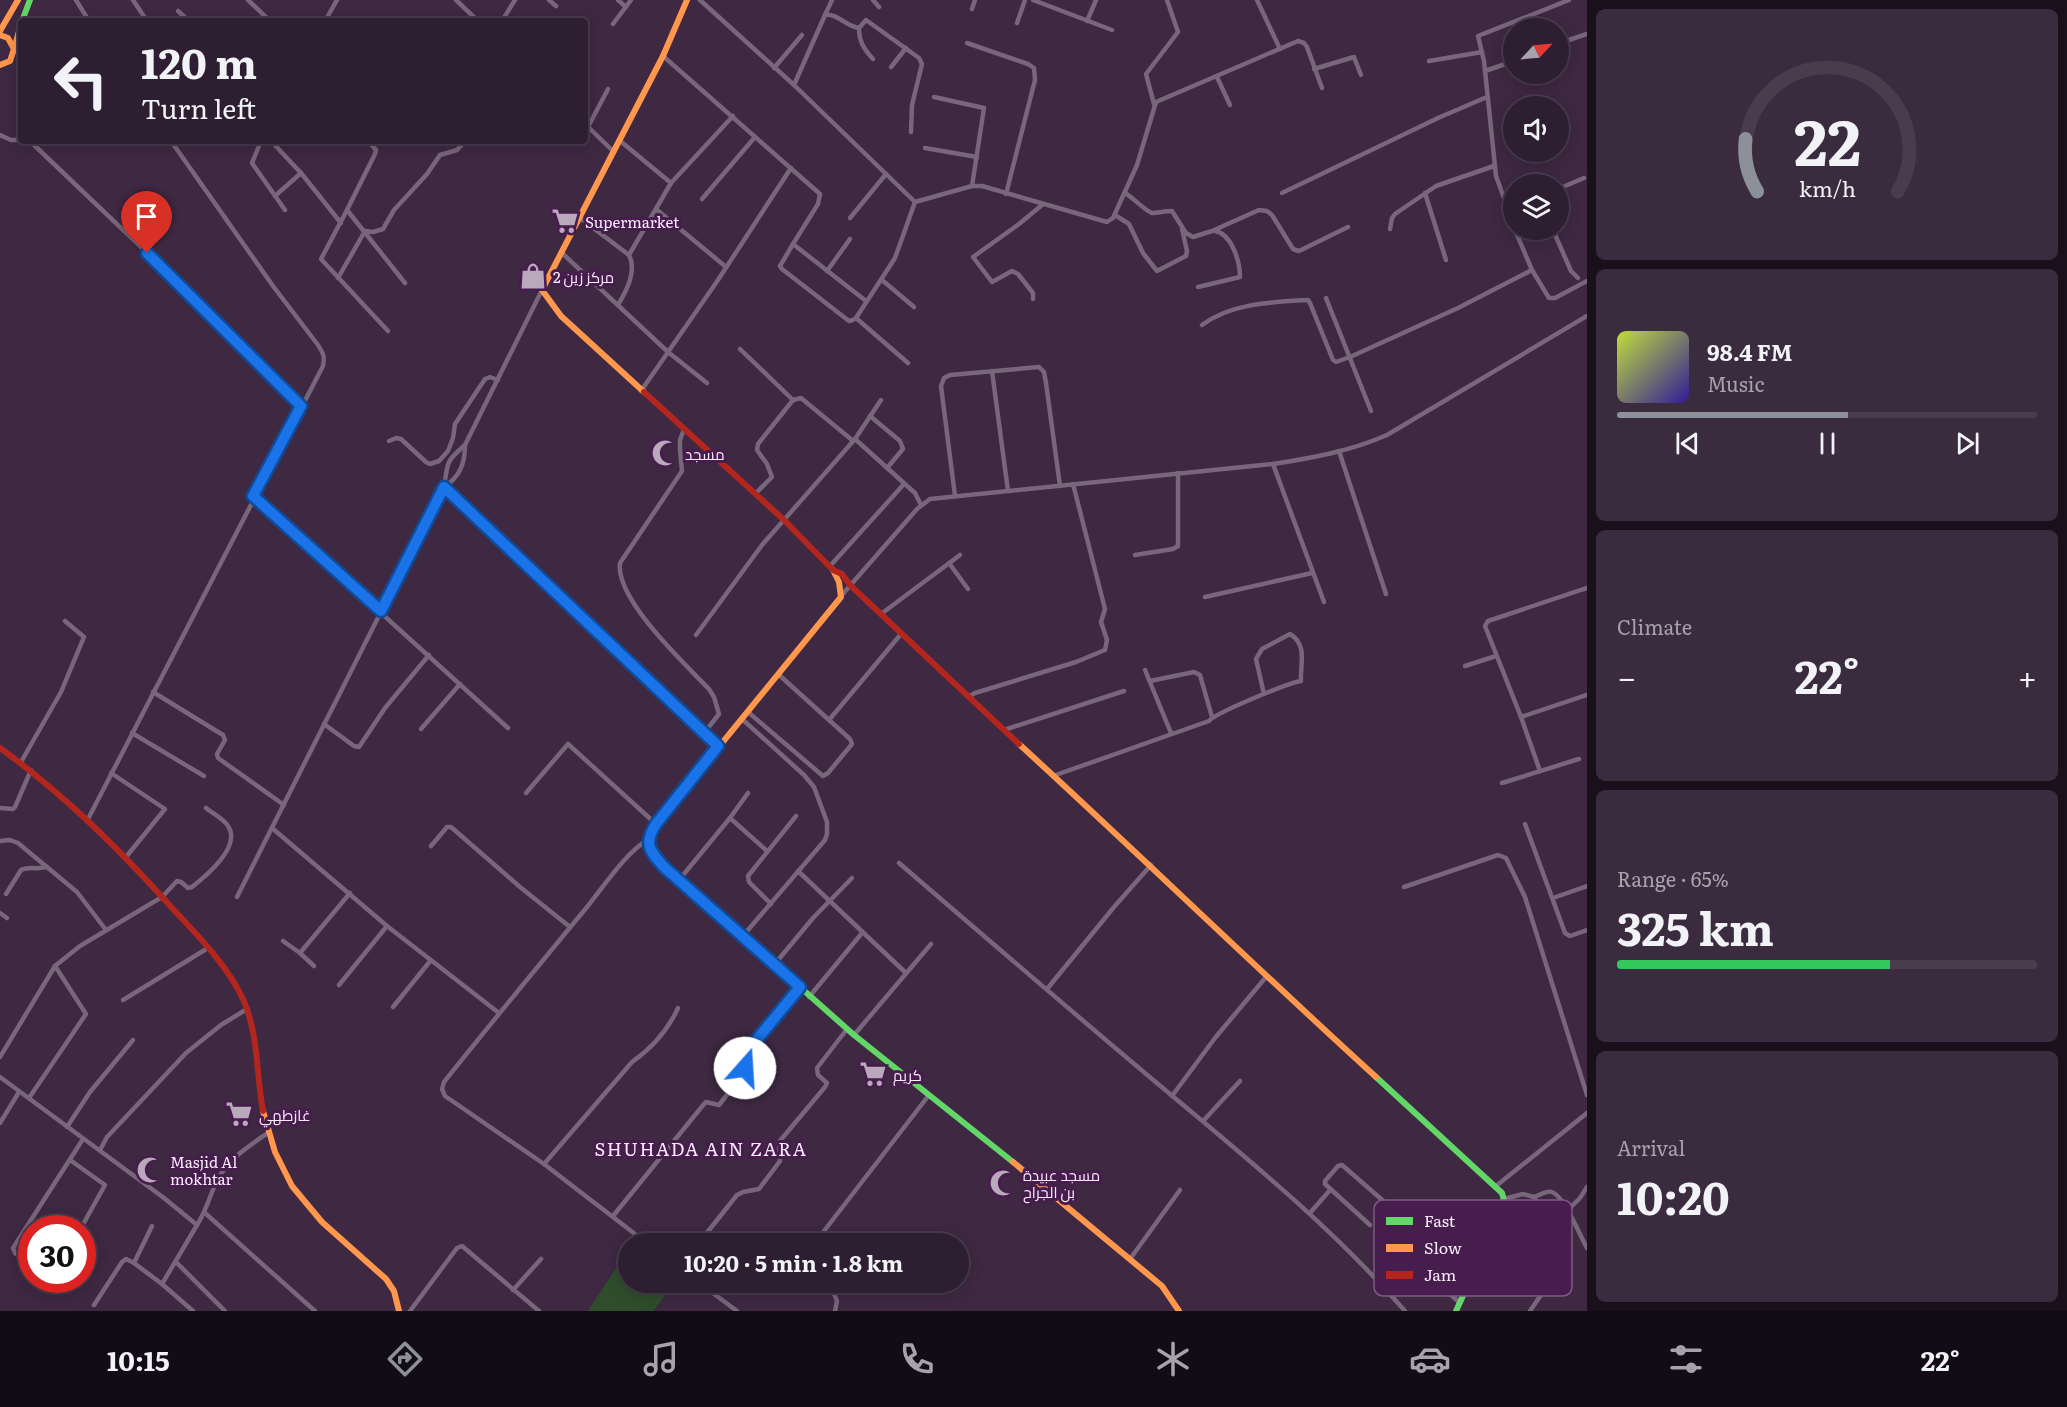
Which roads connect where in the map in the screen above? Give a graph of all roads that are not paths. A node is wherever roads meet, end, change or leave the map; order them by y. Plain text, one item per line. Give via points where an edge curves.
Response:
1 (18, 0) edge
2 (30, 0) edge
3 (76, 0) edge
4 (133, 0) edge
5 (248, 0) edge
6 (337, 0) edge
7 (456, 0) edge
8 (515, 0) edge
9 (549, 0) edge
10 (618, 0) edge
11 (631, 0) edge
12 (687, 0) edge
13 (700, 0) edge
14 (832, 0) edge
15 (873, 0) edge
16 (975, 0) edge
17 (1024, 0) edge
18 (1033, 0) edge
19 (1096, 0) edge
20 (1167, 0) edge
21 (1257, 0) edge
22 (1569, 0) edge
23 (556, 6) dead end
24 (879, 6) dead end
25 (626, 7) junction
26 (972, 9) dead end
27 (177, 11) dead end
28 (329, 15) junction
29 (825, 15) junction
30 (87, 18) edge
31 (145, 18) edge
32 (185, 18) edge
33 (267, 18) edge
34 (328, 18) edge
35 (332, 18) edge
36 (475, 18) edge
37 (504, 18) edge
38 (1087, 21) junction
39 (1017, 23) dead end
40 (13, 24) edge
41 (613, 24) dead end
42 (859, 28) junction
43 (1112, 30) dead end
44 (0, 31) edge
45 (1587, 34) edge
46 (0, 35) edge
47 (802, 35) dead end
48 (1569, 40) edge
49 (967, 43) dead end
50 (906, 48) junction
51 (14, 49) junction
52 (1280, 49) junction
53 (1482, 52) junction
54 (663, 56) junction
55 (873, 59) dead end
56 (1430, 61) dead end
57 (3, 64) edge
58 (1503, 65) edge
59 (891, 67) dead end
60 (774, 68) junction
61 (1314, 69) junction
62 (0, 71) edge
63 (1485, 71) junction
64 (1361, 75) dead end
65 (1217, 76) junction
66 (794, 85) junction
67 (1322, 88) dead end
68 (608, 89) dead end
69 (934, 97) dead end
70 (1487, 97) junction
71 (1154, 104) junction
72 (1230, 105) dead end
73 (733, 116) junction
74 (588, 124) edge
75 (588, 127) edge
76 (911, 132) dead end
77 (0, 135) edge
78 (755, 136) junction
79 (18, 140) edge
80 (619, 141) junction
81 (32, 144) edge
82 (173, 144) edge
83 (260, 144) edge
84 (274, 144) edge
85 (371, 144) edge
86 (462, 144) edge
87 (925, 148) dead end
88 (614, 152) junction
89 (977, 157) junction
90 (1494, 165) junction
91 (790, 168) junction
92 (301, 173) junction
93 (886, 174) junction
94 (1584, 178) dead end
95 (671, 183) junction
96 (1569, 184) edge
97 (972, 186) junction
98 (1125, 193) junction
99 (1282, 193) dead end
100 (1425, 193) junction
101 (1006, 194) junction
102 (275, 196) junction
103 (702, 199) dead end
104 (1503, 199) edge
105 (915, 202) junction
106 (1042, 205) junction
107 (656, 209) junction
108 (285, 210) dead end
109 (347, 210) junction
110 (1115, 215) junction
111 (580, 218) junction
112 (850, 218) dead end
113 (341, 223) junction
114 (1181, 226) junction
115 (1348, 227) dead end
116 (1390, 229) dead end
117 (365, 231) junction
118 (1212, 231) junction
119 (850, 239) dead end
120 (1519, 240) edge
121 (1557, 240) edge
122 (793, 244) junction
123 (562, 253) junction
124 (629, 255) junction
125 (1446, 260) dead end
126 (726, 267) junction
127 (1532, 270) junction
128 (826, 271) junction
129 (338, 278) junction
130 (1578, 278) dead end
131 (882, 280) junction
132 (1587, 282) edge
133 (405, 283) dead end
134 (1198, 287) dead end
135 (542, 290) junction
136 (1326, 298) dead end
137 (1033, 299) dead end
138 (866, 302) junction
139 (618, 304) junction
140 (914, 307) dead end
141 (1587, 316) edge
142 (856, 318) junction
143 (1202, 325) dead end
144 (388, 331) dead end
145 (740, 349) dead end
146 (668, 352) junction
147 (1350, 357) junction
148 (908, 363) dead end
149 (992, 371) junction
150 (498, 380) junction
151 (707, 382) dead end
152 (641, 391) junction
153 (793, 400) junction
154 (881, 400) dead end
155 (301, 406) junction
156 (1371, 411) dead end
157 (870, 416) junction
158 (684, 429) junction
159 (854, 439) junction
160 (389, 441) dead end
161 (465, 445) junction
162 (1339, 451) junction
163 (1274, 464) junction
164 (888, 468) junction
165 (1178, 473) junction
166 (904, 484) junction
167 (1073, 484) junction
168 (1060, 486) junction
169 (444, 487) junction
170 (1008, 491) junction
171 (756, 494) junction
172 (253, 496) junction
173 (955, 496) junction
174 (921, 505) junction
175 (784, 520) junction
176 (960, 555) dead end
177 (1135, 555) dead end
178 (949, 563) junction
179 (832, 568) junction
180 (1312, 573) junction
181 (850, 585) junction
182 (1587, 588) edge
183 (968, 589) dead end
184 (1386, 594) dead end
185 (841, 597) junction
186 (1205, 597) dead end
187 (1324, 602) dead end
188 (381, 611) junction
189 (881, 614) junction
190 (64, 621) dead end
191 (901, 634) junction
192 (696, 635) dead end
193 (429, 655) junction
194 (1496, 656) junction
195 (1466, 666) dead end
196 (1146, 670) dead end
197 (778, 674) junction
198 (1150, 681) junction
199 (460, 684) junction
200 (1124, 691) dead end
201 (153, 692) junction
202 (1264, 694) junction
203 (1587, 695) edge
204 (968, 697) junction
205 (748, 711) junction
206 (1212, 717) junction
207 (1521, 717) junction
208 (742, 719) junction
209 (829, 720) junction
210 (324, 724) junction
211 (508, 728) dead end
212 (422, 729) dead end
213 (1004, 730) junction
214 (132, 733) junction
215 (704, 733) junction
216 (1171, 733) junction
217 (718, 746) junction
218 (0, 748) edge
219 (1579, 759) dead end
220 (21, 762) junction
221 (31, 770) junction
222 (1540, 771) junction
223 (111, 773) junction
224 (204, 776) dead end
225 (1053, 776) junction
226 (1502, 783) dead end
227 (526, 793) dead end
228 (748, 793) dead end
229 (284, 805) junction
230 (0, 808) edge
231 (206, 808) dead end
232 (796, 816) dead end
233 (730, 818) junction
234 (88, 819) junction
235 (656, 824) junction
236 (1525, 824) dead end
237 (272, 828) junction
238 (649, 839) junction
239 (0, 841) edge
240 (431, 846) dead end
241 (767, 850) junction
242 (126, 857) junction
243 (899, 863) dead end
244 (1151, 866) junction
245 (46, 867) junction
246 (798, 871) junction
247 (852, 878) dead end
248 (679, 880) junction
249 (1587, 886) edge
250 (1404, 887) dead end
251 (350, 893) junction
252 (6, 894) dead end
253 (162, 897) junction
254 (237, 897) dead end
255 (1552, 898) junction
256 (829, 901) junction
257 (771, 904) junction
258 (0, 913) edge
259 (7, 918) dead end
260 (387, 926) junction
261 (570, 927) junction
262 (106, 930) junction
263 (1587, 930) edge
264 (862, 933) junction
265 (742, 937) junction
266 (283, 940) dead end
267 (931, 944) dead end
268 (208, 948) junction
269 (300, 953) junction
270 (431, 960) junction
271 (774, 965) junction
272 (55, 966) junction
273 (314, 966) dead end
274 (906, 973) junction
275 (1266, 977) junction
276 (339, 985) dead end
277 (800, 987) junction
278 (1047, 989) junction
279 (809, 997) junction
280 (123, 1000) dead end
281 (393, 1007) dead end
282 (678, 1008) dead end
283 (247, 1010) junction
284 (499, 1013) junction
285 (847, 1029) junction
286 (854, 1035) junction
287 (133, 1040) dead end
288 (0, 1058) edge
289 (0, 1077) edge
290 (1240, 1081) dead end
291 (19, 1092) junction
292 (929, 1095) junction
293 (1172, 1095) junction
294 (1587, 1095) edge
295 (29, 1098) junction
296 (1587, 1113) edge
297 (1204, 1120) junction
298 (0, 1123) edge
299 (67, 1127) junction
300 (268, 1133) junction
301 (83, 1138) junction
302 (100, 1150) junction
303 (70, 1160) junction
304 (544, 1164) junction
305 (1496, 1186) junction
306 (1587, 1186) edge
307 (1180, 1190) dead end
308 (1330, 1190) junction
309 (1534, 1197) junction
310 (1504, 1199) joint
311 (1382, 1200) edge
312 (1536, 1200) edge
313 (1560, 1200) edge
314 (1572, 1206) edge
315 (205, 1213) junction
316 (1310, 1213) junction
317 (34, 1215) edge
318 (88, 1215) edge
319 (613, 1216) junction
320 (1572, 1218) edge
321 (197, 1225) junction
322 (1370, 1225) dead end
323 (152, 1226) dead end
324 (634, 1233) edge
325 (708, 1233) edge
326 (822, 1233) edge
327 (18, 1240) edge
328 (1587, 1248) edge
329 (18, 1255) edge
330 (541, 1259) dead end
331 (1130, 1259) junction
332 (176, 1262) junction
333 (134, 1263) junction
334 (1374, 1279) edge
335 (162, 1284) junction
336 (513, 1290) junction
337 (713, 1293) edge
338 (834, 1293) edge
339 (1390, 1296) edge
340 (1452, 1296) edge
341 (1463, 1296) edge
342 (1540, 1296) edge
343 (1460, 1303) junction
344 (94, 1305) dead end
345 (192, 1311) edge
346 (225, 1311) edge
347 (315, 1311) edge
348 (399, 1311) edge
349 (410, 1311) edge
350 (539, 1311) edge
351 (737, 1311) edge
352 (835, 1311) edge
353 (1179, 1311) edge
354 (1405, 1311) edge
355 (1456, 1311) edge
356 (1530, 1311) edge

1 - 40 street via 12,12
2 - 40 street
3 - 30 street
4 - 31 street
5 - 33 street
6 - 28 street
7 - 36 street
8 - 37 street
9 - 23 street
10 - 25 street
11 - 25 street
12 - 54 street
13 - 60 street
14 - 29 street
15 - 24 street
16 - 26 street
17 - 39 street
18 - 38 street
19 - 38 street
20 - 71 street via 1178,32 1146,74
21 - 52 street
22 - 53 street via 1479,34
25 - 41 street
27 - 32 street
28 - 34 street
28 - 35 street
29 - 42 street
29 - 66 street
38 - 43 street
40 - 44 street
40 - 51 street
42 - 50 street via 867,20
42 - 55 street via 863,49
45 - 48 street
46 - 51 street via 11,41
47 - 60 street
49 - 101 street via 1028,64 1036,72
50 - 59 street
50 - 76 street via 922,64 912,105
51 - 57 street via 12,58
52 - 61 street via 1301,42 1307,47
52 - 65 street
53 - 56 street
53 - 63 street
54 - 73 street
54 - 80 street
57 - 62 street
58 - 63 street
60 - 66 street
61 - 64 street via 1354,57
61 - 67 street
63 - 70 street
65 - 71 street
65 - 72 street
66 - 93 street
68 - 74 street
69 - 89 street via 984,108
70 - 90 street
70 - 99 street
71 - 98 street
73 - 78 street
73 - 95 street
75 - 88 street
77 - 79 street
78 - 91 street
78 - 103 street
80 - 88 street
80 - 95 street
81 - 155 street
82 - 155 street via 324,354 323,366
83 - 102 street via 252,163
84 - 92 street
85 - 109 street via 375,154
86 - 117 street via 440,155 383,229
87 - 89 street
88 - 111 street
89 - 97 street
90 - 100 street
90 - 104 street
91 - 122 street via 821,198
91 - 126 street
92 - 102 street
92 - 113 street
93 - 105 street
93 - 112 street
94 - 96 street
95 - 107 street
97 - 101 street
97 - 105 street
98 - 110 street
98 - 114 street via 1147,212 1172,211
100 - 116 street via 1395,214
100 - 125 street
101 - 106 street
102 - 108 street
105 - 131 street via 895,258
106 - 110 street via 1102,222
106 - 137 street via 973,257 992,282 1014,272 1030,288
107 - 124 street
107 - 126 street
109 - 113 street
109 - 117 street
110 - 114 street via 1129,224 1157,271 1186,256
111 - 123 street
111 - 124 street
113 - 129 street via 321,259
114 - 118 street via 1193,237
115 - 118 street via 1299,251 1293,249 1267,211 1259,210
117 - 129 street
117 - 133 street
118 - 134 street via 1223,233 1231,243 1240,277
119 - 128 street
120 - 127 street
121 - 130 street
122 - 128 street
122 - 142 street via 781,262 782,269 849,321
123 - 135 street
123 - 139 street
124 - 139 street via 631,276
126 - 146 street
127 - 132 street via 1552,298
127 - 147 street
128 - 138 street
129 - 144 street
131 - 138 street
131 - 140 street
135 - 150 street
135 - 152 street via 557,312
136 - 147 street
138 - 142 street
139 - 146 street
141 - 162 street via 1387,435
142 - 148 street
143 - 147 street via 1239,308 1308,300 1333,360
145 - 153 street
146 - 151 street
146 - 152 street
147 - 156 street
149 - 168 street via 1039,367 1044,372
149 - 170 street
149 - 173 street via 950,375 941,386
150 - 160 street via 485,379 455,424 448,451 435,464 426,462 401,439
150 - 161 street
152 - 158 street
153 - 159 street via 801,398
153 - 171 street via 758,444 757,450 772,477
154 - 157 street
155 - 172 street
157 - 159 street
157 - 164 street via 903,448
158 - 171 street
158 - 215 street via 680,440 682,471 619,568 627,592 640,612 714,696 719,714
159 - 164 street
159 - 175 street
161 - 169 street via 446,465
161 - 169 street via 463,466 452,483
162 - 163 street
162 - 184 street
163 - 165 street
163 - 180 street
164 - 166 street
165 - 167 street
165 - 177 street via 1178,546
166 - 174 street
166 - 179 street
167 - 168 street
167 - 204 street via 1105,609 1101,622 1107,640 1105,650
168 - 170 street
169 - 188 street
169 - 215 street
170 - 173 street
171 - 175 street
172 - 188 street
172 - 201 street
173 - 174 street via 930,499
174 - 181 street
175 - 179 street
175 - 192 street
176 - 178 street
178 - 183 street
178 - 189 street
179 - 181 street
179 - 185 street
180 - 186 street
180 - 187 street
181 - 185 street
181 - 189 street
182 - 194 street via 1488,621 1486,631
185 - 197 street
188 - 193 street
188 - 210 street
189 - 191 street
190 - 220 street via 84,637 60,692
191 - 204 street
191 - 209 street
193 - 199 street
193 - 210 street via 359,747
194 - 195 street
194 - 207 street
196 - 198 street
197 - 205 street
197 - 209 street
198 - 206 street via 1197,673
198 - 216 street
199 - 211 street
199 - 212 street
200 - 213 street
201 - 214 street
201 - 229 street via 224,735 219,758
202 - 202 street via 1301,681 1304,654 1290,634 1262,649 1256,659
202 - 206 street
203 - 207 street
204 - 213 street
205 - 208 street
205 - 209 street via 823,776 852,744
206 - 216 street
207 - 222 street
208 - 217 street
208 - 246 street via 804,775 820,802 827,834
210 - 229 street
213 - 225 street
214 - 223 street
214 - 224 street
215 - 217 street
216 - 225 street
217 - 235 street
218 - 220 street
219 - 222 street
220 - 221 street
221 - 230 street via 15,807
221 - 234 street
222 - 226 street
223 - 234 street
223 - 242 street via 165,810
225 - 244 street
227 - 235 street via 571,745
228 - 233 street
229 - 237 street
231 - 253 street via 228,825 232,840 220,862 192,888 177,881
232 - 241 street
233 - 241 street
233 - 248 street
234 - 242 street
235 - 238 street
236 - 255 street
237 - 251 street
237 - 254 street
238 - 248 street via 652,853
238 - 261 street via 640,844
239 - 245 street via 18,843
240 - 261 street via 451,827
241 - 257 street via 747,880
242 - 253 street
243 - 278 street
244 - 275 street
244 - 278 street
245 - 252 street via 21,870
245 - 262 street via 77,892
246 - 256 street
246 - 257 street
247 - 256 street
248 - 265 street
249 - 255 street
250 - 294 street via 1498,855 1506,858 1525,897
251 - 260 street
251 - 269 street
253 - 262 street
253 - 268 street
255 - 263 street via 1567,935
256 - 264 street
256 - 271 street
257 - 265 street
258 - 259 street
260 - 270 street
260 - 276 street
261 - 284 street
262 - 272 street
264 - 274 street
264 - 279 street
265 - 271 street
266 - 269 street
267 - 274 street
268 - 280 street
268 - 283 street via 233,981
269 - 273 street
270 - 281 street
270 - 284 street
271 - 277 street
272 - 288 street
272 - 295 street via 86,1014
274 - 286 street
275 - 293 street
275 - 305 street
277 - 279 street
277 - 319 street via 750,1048 744,1057 744,1073 719,1105 704,1104
278 - 293 street
279 - 285 street
282 - 304 street via 671,1024 632,1062
283 - 300 street
283 - 302 street via 186,1053 107,1137
284 - 304 street via 442,1089 446,1096
285 - 286 street
285 - 325 street via 817,1068 818,1075 827,1083 825,1087 779,1142 780,1161 759,1189 737,1195
286 - 292 street
287 - 299 street
289 - 291 street
290 - 297 street
291 - 295 street
291 - 298 street
292 - 326 street
292 - 331 street
293 - 297 street
295 - 299 street
296 - 305 street
297 - 316 street
299 - 301 street
300 - 315 street via 225,1167
300 - 348 street via 303,1202 384,1276
301 - 302 street
301 - 303 street
302 - 321 street
303 - 317 street
303 - 318 street via 105,1185
304 - 319 street
305 - 310 street
306 - 314 street
307 - 331 street
308 - 311 street via 1325,1181 1342,1165
308 - 316 street
308 - 322 street
309 - 310 street via 1523,1194
309 - 312 street
309 - 313 street via 1549,1191
315 - 321 street
315 - 347 street
316 - 334 street
319 - 324 street
320 - 328 street
321 - 332 street
323 - 333 street
327 - 329 street via 13,1248
330 - 336 street
331 - 353 street via 1162,1286
332 - 335 street
332 - 346 street
333 - 335 street
333 - 344 street via 126,1259 122,1262
335 - 345 street
336 - 349 street via 464,1247 459,1247
336 - 350 street
337 - 351 street
338 - 352 street
339 - 354 street
340 - 343 street
341 - 343 street
342 - 356 street
343 - 355 street

